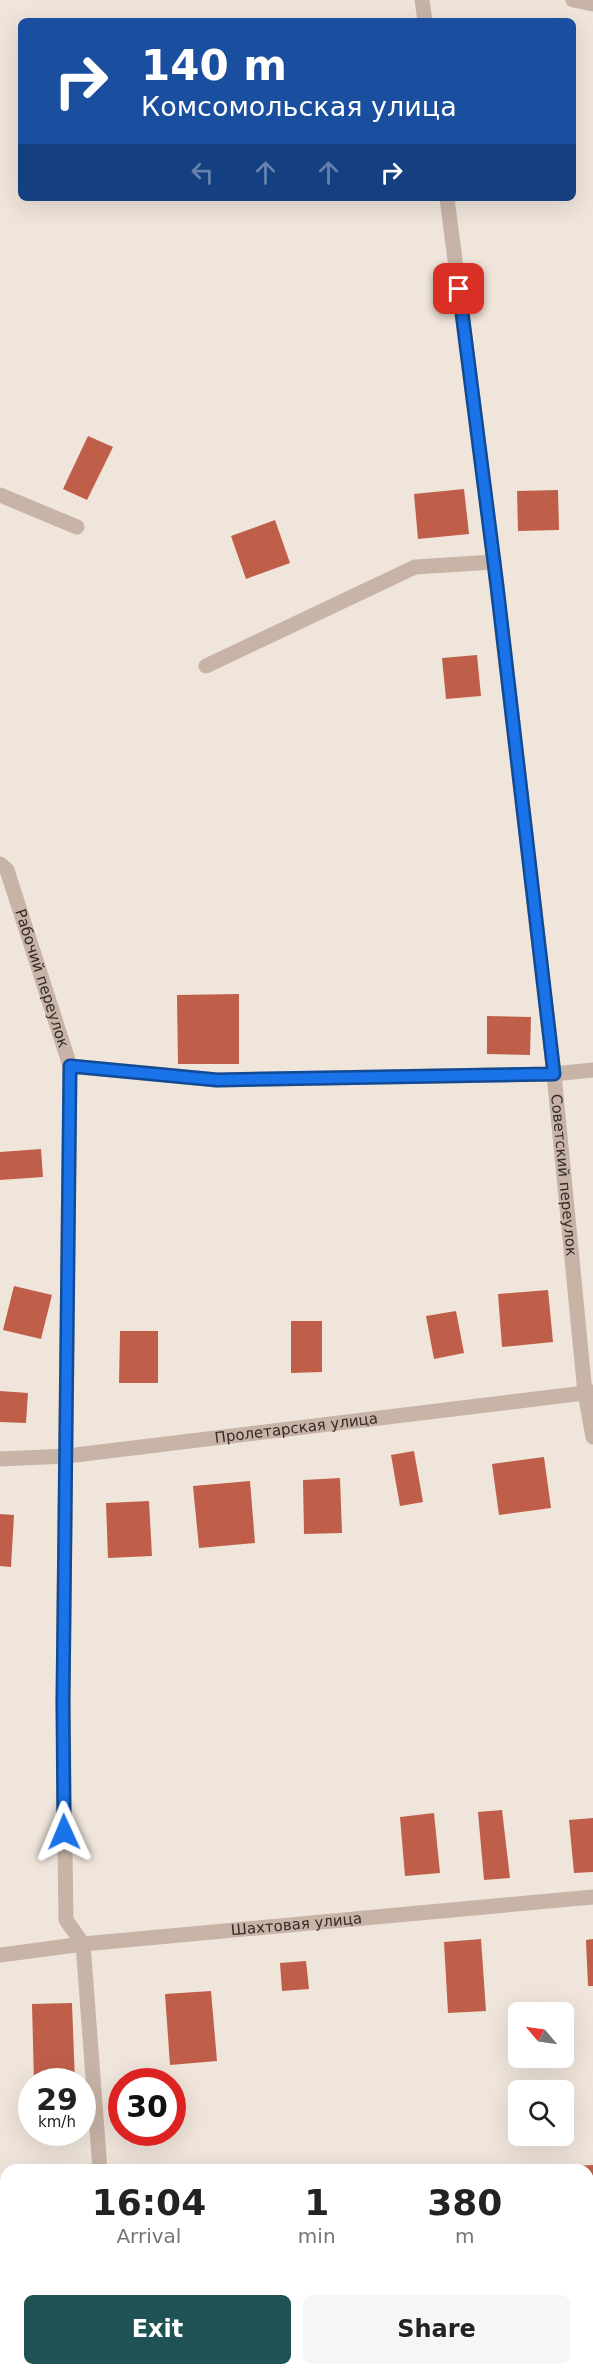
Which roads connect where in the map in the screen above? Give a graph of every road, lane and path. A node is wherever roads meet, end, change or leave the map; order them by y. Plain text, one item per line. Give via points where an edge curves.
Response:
1 (422, 0) edge
2 (573, 0) edge
3 (593, 4) edge
4 (425, 18) edge
5 (447, 201) edge
6 (0, 495) edge
7 (77, 526) dead end
8 (494, 562) junction
9 (206, 666) dead end
10 (0, 864) edge
11 (70, 1066) junction
12 (593, 1070) edge
13 (554, 1074) junction
14 (589, 1393) edge
15 (593, 1437) edge
16 (67, 1456) junction
17 (0, 1460) edge
18 (593, 1897) edge
19 (83, 1944) junction
20 (0, 1955) edge
21 (100, 2164) edge

1 - 4 street
2 - 3 street
5 - 8 street, Советский переулок
6 - 7 street
8 - 9 street via 414,567
8 - 13 street, Советский переулок
10 - 11 street, Рабочий переулок via 7,870
11 - 13 street via 217,1080
11 - 16 street, Рабочий переулок
12 - 13 street
13 - 14 street, Советский переулок
14 - 15 street, Советский переулок
14 - 16 street, Пролетарская улица
16 - 17 street, Пролетарская улица
16 - 19 street, Рабочий переулок via 63,1701 66,1920
18 - 19 street, Шахтовая улица
19 - 20 street, Шахтовая улица
19 - 21 street

